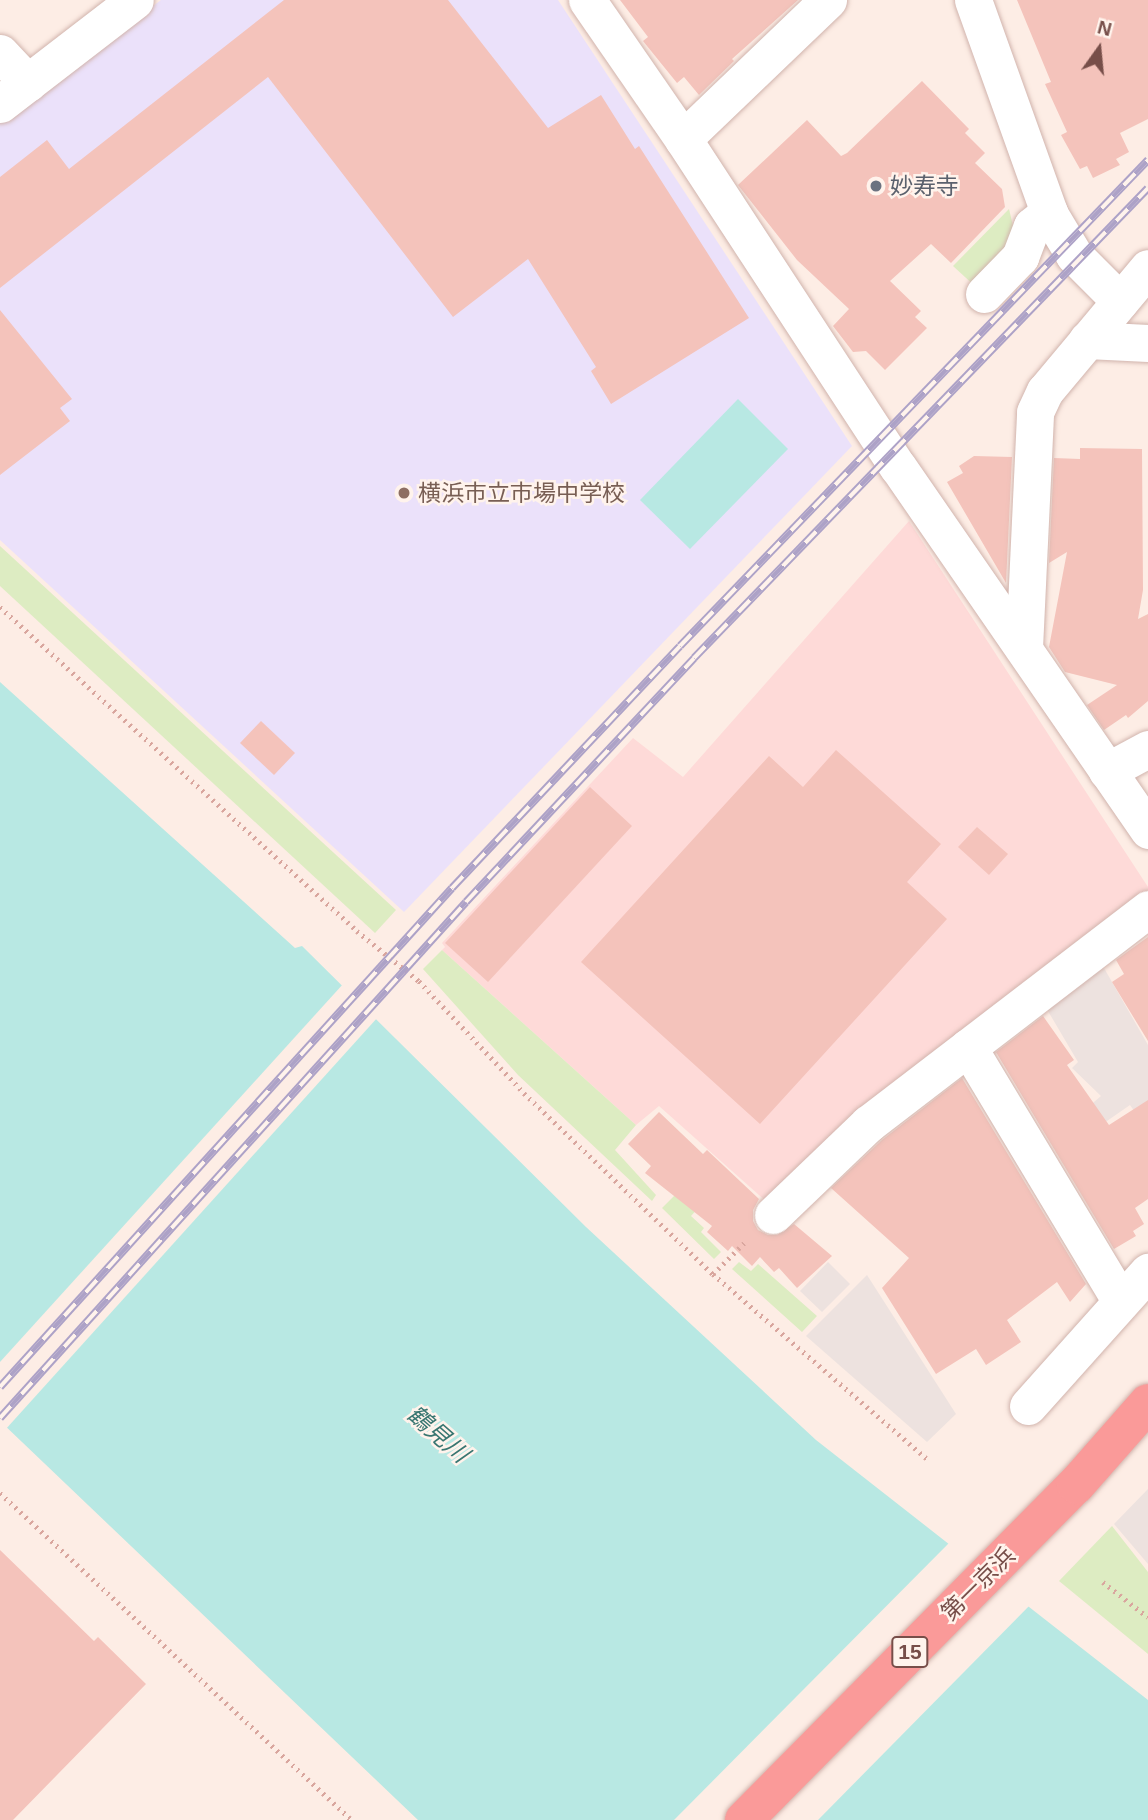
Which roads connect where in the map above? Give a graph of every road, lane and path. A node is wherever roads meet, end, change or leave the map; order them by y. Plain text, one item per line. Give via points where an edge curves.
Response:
1 (135, 0) edge
2 (587, 0) edge
3 (828, 0) edge
4 (983, 3) edge
5 (0, 54) edge
6 (14, 94) edge
7 (683, 139) junction
8 (1049, 212) junction
9 (1148, 268) edge
10 (984, 294) dead end
11 (1120, 301) junction
12 (1087, 340) junction
13 (1148, 343) edge
14 (0, 607) edge
15 (1024, 648) junction
16 (1148, 749) edge
17 (1107, 771) junction
18 (1148, 830) edge
19 (1148, 909) edge
20 (968, 1047) junction
21 (773, 1215) dead end
22 (738, 1249) dead end
23 (1148, 1272) edge
24 (713, 1274) junction
25 (1120, 1300) junction
26 (1148, 1403) edge
27 (1028, 1406) dead end
28 (927, 1459) dead end
29 (0, 1493) edge
30 (1103, 1582) dead end
31 (1148, 1618) edge
32 (352, 1820) edge
33 (744, 1820) edge

1 - 6 street
2 - 7 street
3 - 7 street
4 - 8 street
5 - 6 street
7 - 15 street via 898,467
8 - 10 street via 1032,226 1020,257
8 - 11 street via 1074,255
9 - 11 street
11 - 12 street
12 - 13 street
12 - 15 street via 1045,391 1035,412
14 - 24 path via 357,932 419,981 524,1093
15 - 17 street
16 - 17 street
17 - 18 street
19 - 20 street
20 - 21 street via 868,1124
20 - 25 street
22 - 24 path
23 - 25 street
24 - 28 path
25 - 27 street
26 - 33 highway, 第一京浜 / 15 via 1076,1485
29 - 32 path
30 - 31 path

